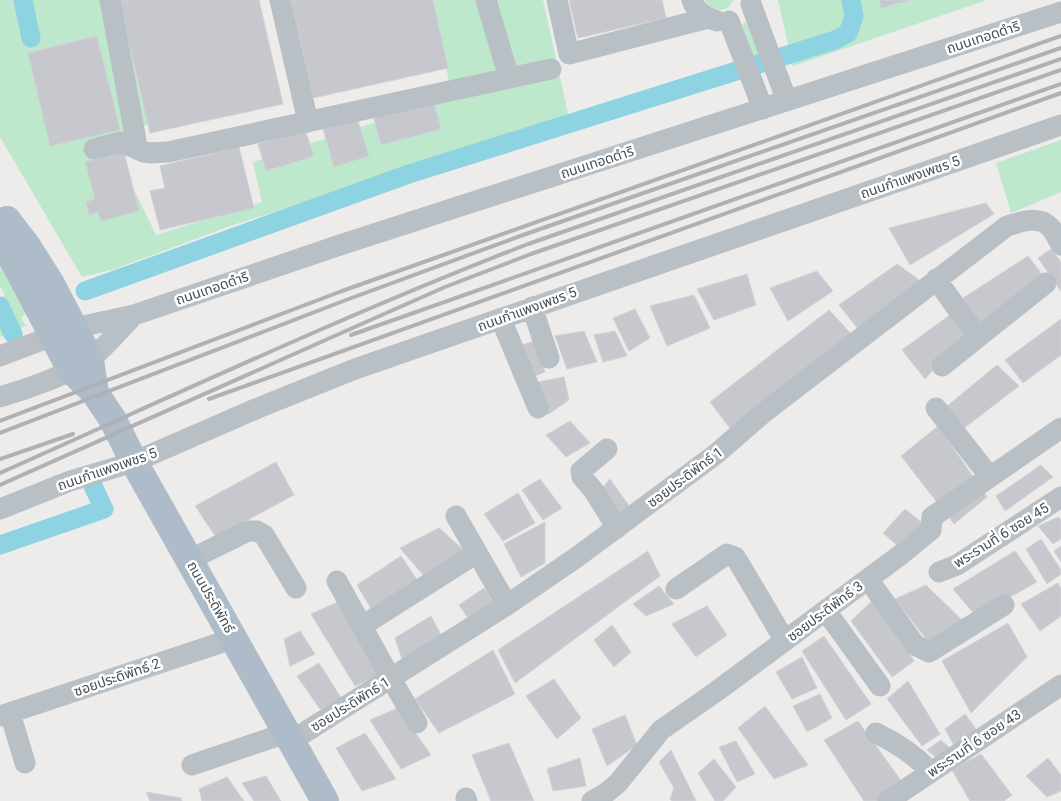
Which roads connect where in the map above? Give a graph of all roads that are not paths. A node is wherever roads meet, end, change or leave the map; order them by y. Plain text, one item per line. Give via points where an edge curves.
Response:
1 (110, 0) edge
2 (280, 0) edge
3 (486, 0) edge
4 (557, 0) edge
5 (692, 0) edge
6 (752, 2) edge
7 (1061, 12) edge
8 (708, 18) junction
9 (729, 22) junction
10 (551, 70) dead end
11 (509, 78) junction
12 (787, 101) junction
13 (763, 109) junction
14 (308, 122) junction
15 (1061, 124) edge
16 (136, 140) dead end
17 (94, 149) dead end
18 (0, 211) edge
19 (0, 228) edge
20 (1061, 245) edge
21 (936, 279) junction
22 (1046, 283) dead end
23 (532, 307) junction
24 (134, 315) junction
25 (501, 319) junction
26 (64, 332) junction
27 (977, 336) junction
28 (0, 356) edge
29 (549, 358) dead end
30 (80, 364) junction
31 (942, 366) dead end
32 (0, 397) edge
33 (538, 408) dead end
34 (936, 408) dead end
35 (1061, 428) edge
36 (607, 449) dead end
37 (134, 462) junction
38 (990, 477) junction
39 (1061, 497) edge
40 (0, 509) edge
41 (456, 516) dead end
42 (616, 528) junction
43 (477, 553) junction
44 (189, 560) junction
45 (939, 572) dead end
46 (868, 579) junction
47 (337, 581) dead end
48 (296, 588) dead end
49 (676, 589) dead end
50 (507, 605) junction
51 (1004, 605) dead end
52 (826, 611) junction
53 (362, 626) junction
54 (235, 638) junction
55 (785, 641) junction
56 (391, 679) junction
57 (1061, 685) edge
58 (880, 686) dead end
59 (5, 715) edge
60 (417, 722) dead end
61 (876, 733) dead end
62 (289, 737) junction
63 (25, 763) dead end
64 (192, 765) dead end
65 (931, 772) junction
66 (322, 800) edge
67 (592, 801) edge
68 (888, 801) edge

1 - 16 street
2 - 14 street
3 - 11 street
4 - 8 street via 570,54
5 - 8 street
6 - 9 street via 746,12
6 - 12 street
7 - 12 street, ถนนเทอดดำริ
8 - 9 street
9 - 13 street
10 - 11 street
11 - 14 street
12 - 13 street, ถนนเทอดดำริ
13 - 24 street, ถนนเทอดดำริ
14 - 17 street via 168,152 144,152 121,142
15 - 23 street, ถนนกำแพงเพชร 5
18 - 26 main road, ถนนประดิพัทธ์ via 51,284
19 - 26 main road, ถนนประดิพัทธ์ via 9,252
20 - 21 street, ซอยประดิพัทธ์ 1 via 1049,226 1036,220 1022,221 1007,226
21 - 27 street
21 - 42 street, ซอยประดิพัทธ์ 1 via 762,414 716,454
22 - 27 street
23 - 25 street, ถนนกำแพงเพชร 5
23 - 29 street
24 - 26 street, ถนนเทอดดำริ
24 - 30 street, ถนนเทอดดำริ
25 - 33 street
25 - 37 street, ถนนกำแพงเพชร 5 via 355,369
26 - 28 street, ถนนเทอดดำริ
26 - 30 main road, ถนนประดิพัทธ์
27 - 31 street
30 - 32 street, ถนนเทอดดำริ
30 - 37 main road, ถนนประดิพัทธ์
34 - 38 street
35 - 38 street, ซอยประดิพัทธ์ 3
36 - 42 street via 581,471
37 - 40 street, ถนนกำแพงเพชร 5 via 70,481
37 - 44 main road, ถนนประดิพัทธ์
38 - 46 street, ซอยประดิพัทธ์ 3 via 932,517 930,530
39 - 45 street, พระรามที่ 6 ซอย 45 via 957,565
41 - 43 street
42 - 50 street, ซอยประดิพัทธ์ 1
43 - 50 street
43 - 53 street
44 - 48 street via 248,532 257,531 264,535
44 - 54 main road, ถนนประดิพัทธ์
46 - 51 street via 915,645 929,652
46 - 52 street, ซอยประดิพัทธ์ 3
47 - 53 street
49 - 55 street via 730,554 739,563
50 - 56 street, ซอยประดิพัทธ์ 1
52 - 55 street, ซอยประดิพัทธ์ 3
52 - 58 street
53 - 56 street
54 - 59 street, ซอยประดิพัทธ์ 2
54 - 62 main road, ถนนประดิพัทธ์
55 - 67 street, ซอยประดิพัทธ์ 3 via 661,730 618,783
56 - 60 street
56 - 62 street, ซอยประดิพัทธ์ 1
57 - 65 street, พระรามที่ 6 ซอย 43
59 - 63 street
61 - 65 street via 916,756
62 - 64 street, ซอยประดิพัทธ์ 1
62 - 66 main road, ถนนประดิพัทธ์
65 - 68 street, พระรามที่ 6 ซอย 43

